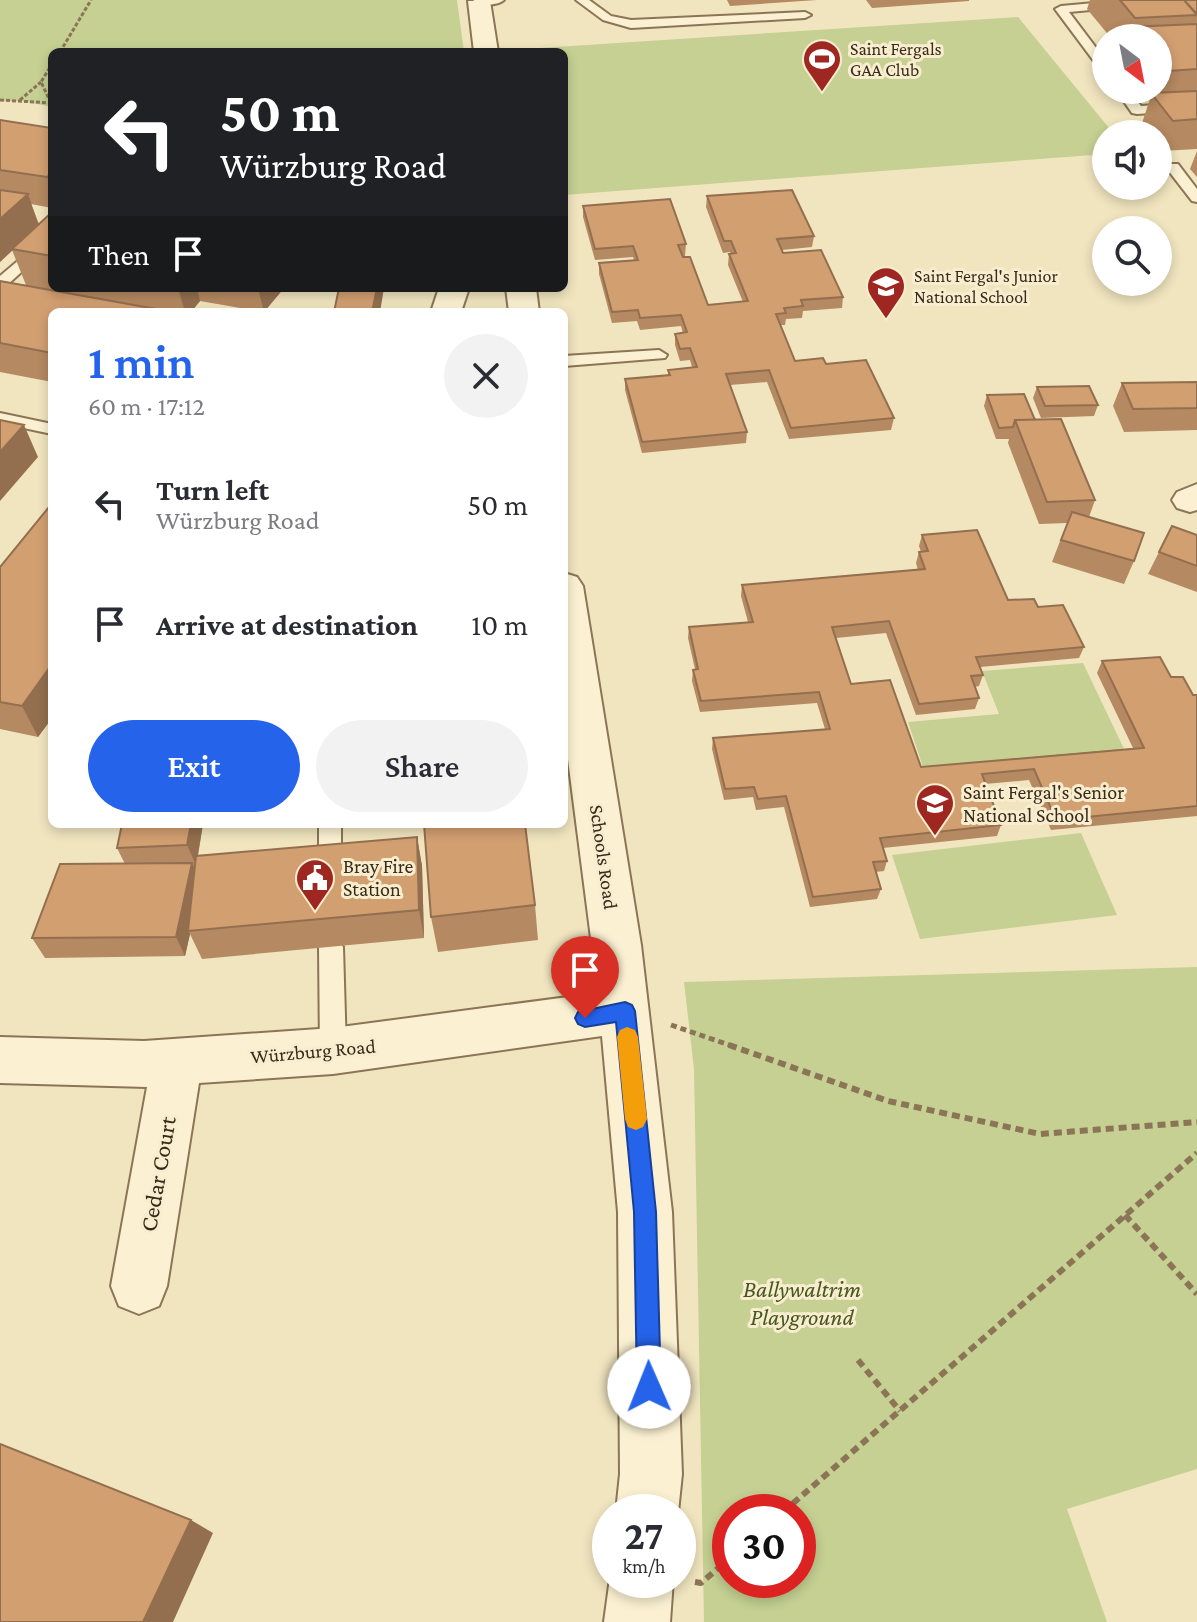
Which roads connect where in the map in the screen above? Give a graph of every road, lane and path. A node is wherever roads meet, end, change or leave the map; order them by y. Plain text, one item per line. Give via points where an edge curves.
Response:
1 (91, 0) edge
2 (485, 0) edge
3 (582, 0) edge
4 (1168, 0) edge
5 (1176, 0) edge
6 (1187, 1) edge
7 (805, 15) dead end
8 (62, 48) edge
9 (486, 48) edge
10 (1092, 50) edge
11 (48, 71) edge
12 (41, 82) junction
13 (48, 95) edge
14 (0, 100) edge
15 (19, 100) junction
16 (48, 103) edge
17 (1132, 104) edge
18 (1197, 106) edge
19 (1173, 167) dead end
20 (1197, 198) edge
21 (48, 240) edge
22 (0, 284) edge
23 (659, 355) dead end
24 (568, 361) edge
25 (0, 418) edge
26 (48, 428) edge
27 (568, 614) edge
28 (330, 828) edge
29 (330, 875) edge
30 (331, 947) edge
31 (625, 1011) junction
32 (333, 1051) junction
33 (0, 1060) edge
34 (177, 1062) junction
35 (1197, 1122) edge
36 (1197, 1153) edge
37 (1125, 1215) junction
38 (139, 1286) dead end
39 (1197, 1294) edge
40 (858, 1360) dead end
41 (900, 1411) junction
42 (649, 1494) edge
43 (804, 1494) edge
44 (653, 1598) edge
45 (637, 1622) edge

1 - 8 path
2 - 9 street
3 - 7 lane via 607,18 631,24
4 - 10 lane via 1061,9
5 - 6 lane
11 - 12 path
12 - 13 path
12 - 15 path
14 - 15 path
15 - 16 path
17 - 18 lane via 1137,110
19 - 20 lane
21 - 22 lane
23 - 24 lane
25 - 26 lane
27 - 31 street, Schools Road
28 - 29 lane
30 - 32 lane
31 - 32 street, Würzburg Road
31 - 35 path via 888,1101 1040,1134
31 - 42 street, Schools Road via 645,1212
32 - 34 street, Würzburg Road
33 - 34 street, Würzburg Road
34 - 38 street, Cedar Court
36 - 37 path
37 - 39 path
37 - 41 path
40 - 41 path
41 - 43 path
44 - 45 street

